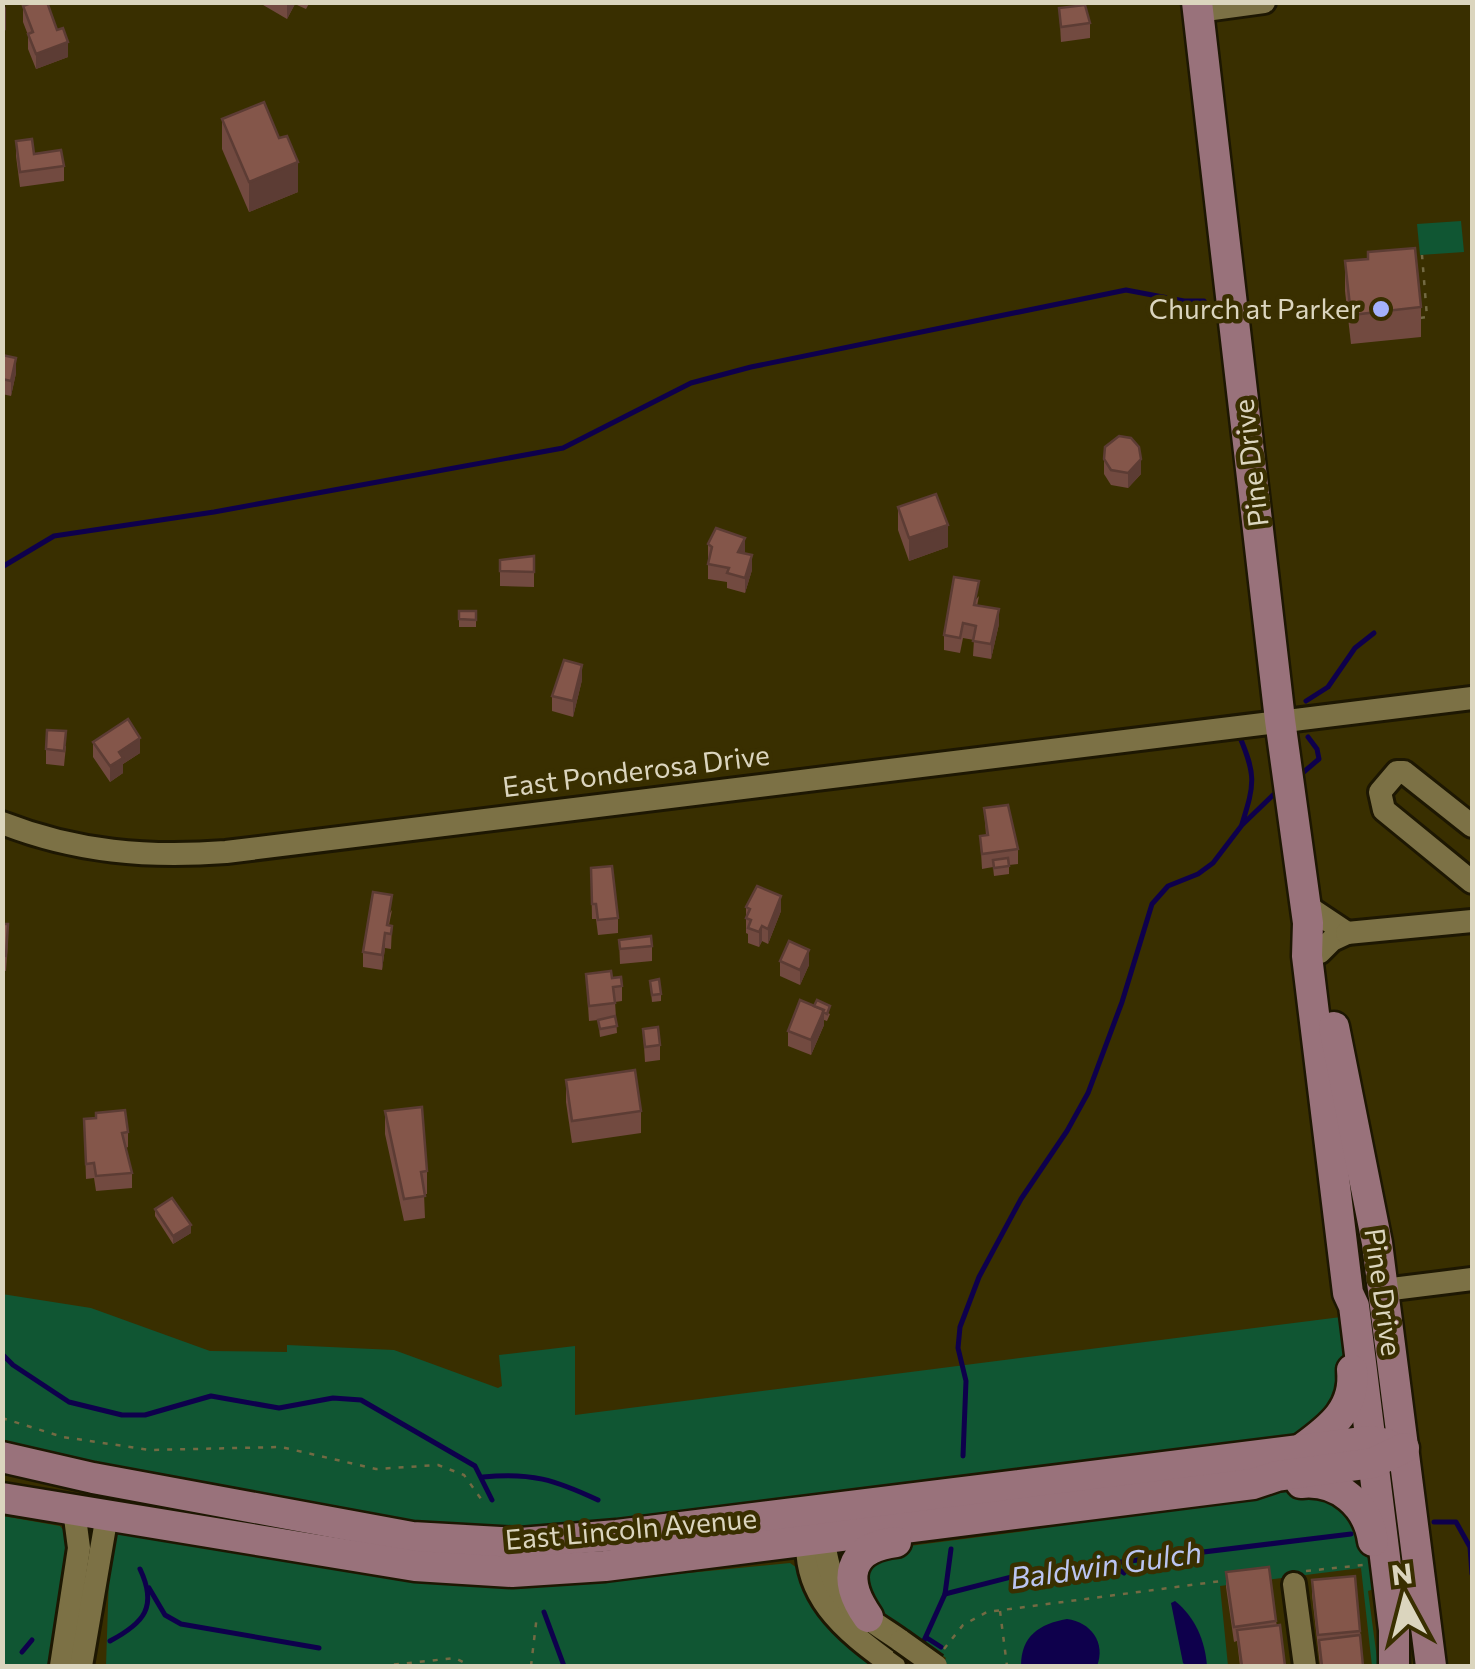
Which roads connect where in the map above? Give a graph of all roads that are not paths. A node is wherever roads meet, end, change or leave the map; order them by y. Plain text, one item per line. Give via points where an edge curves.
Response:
1 (1264, 2) edge
2 (1197, 6) edge
3 (1472, 698) edge
4 (1280, 720) junction
5 (2, 822) edge
6 (1472, 826) edge
7 (1472, 882) edge
8 (1306, 914) junction
9 (1472, 920) edge
10 (1347, 933) junction
11 (1320, 952) junction
12 (1472, 1279) edge
13 (1384, 1290) junction
14 (1348, 1292) junction
15 (1303, 1448) junction
16 (1404, 1448) junction
17 (1372, 1452) junction
18 (2, 1456) edge
19 (1252, 1484) junction
20 (2, 1498) edge
21 (74, 1510) junction
22 (107, 1515) junction
23 (982, 1518) junction
24 (814, 1530) junction
25 (1299, 1578) road end
26 (868, 1617) junction
27 (1393, 1659) edge
28 (938, 1660) edge
29 (890, 1664) edge
30 (61, 1666) edge
31 (82, 1666) edge
32 (1305, 1666) edge
33 (1432, 1666) edge

1 - 2 street
2 - 4 main road, Pine Drive
3 - 4 street, East Ponderosa Drive
4 - 5 street, East Ponderosa Drive via 226,852 117,853
4 - 8 main road, Pine Drive
6 - 7 street via 1404,772 1380,792 1384,810
8 - 10 street
8 - 11 main road, Pine Drive
8 - 14 main road, Pine Drive
9 - 10 street
10 - 11 street
11 - 13 main road, Pine Drive
12 - 13 street
13 - 16 main road, Pine Drive
14 - 15 main road via 1352,1396 1341,1416
14 - 17 main road, Pine Drive
15 - 17 main road, East Lincoln Avenue
15 - 24 main road, East Lincoln Avenue via 1026,1484
16 - 17 main road, East Lincoln Avenue
16 - 33 main road, Pine Drive
17 - 19 main road, East Lincoln Avenue
17 - 27 main road, Pine Drive
18 - 24 main road, East Lincoln Avenue via 316,1521 444,1540
19 - 23 main road, East Lincoln Avenue
19 - 27 main road via 1322,1482 1362,1511
20 - 21 main road, East Lincoln Avenue
21 - 22 main road, East Lincoln Avenue
21 - 30 street via 79,1548
22 - 24 main road, East Lincoln Avenue via 395,1564 478,1571 605,1566
22 - 31 street
23 - 24 main road, East Lincoln Avenue
23 - 26 main road via 967,1534 880,1544 865,1552 852,1581
24 - 26 street via 840,1596
24 - 29 street via 815,1583 828,1610
25 - 32 street
26 - 28 street, bridge

